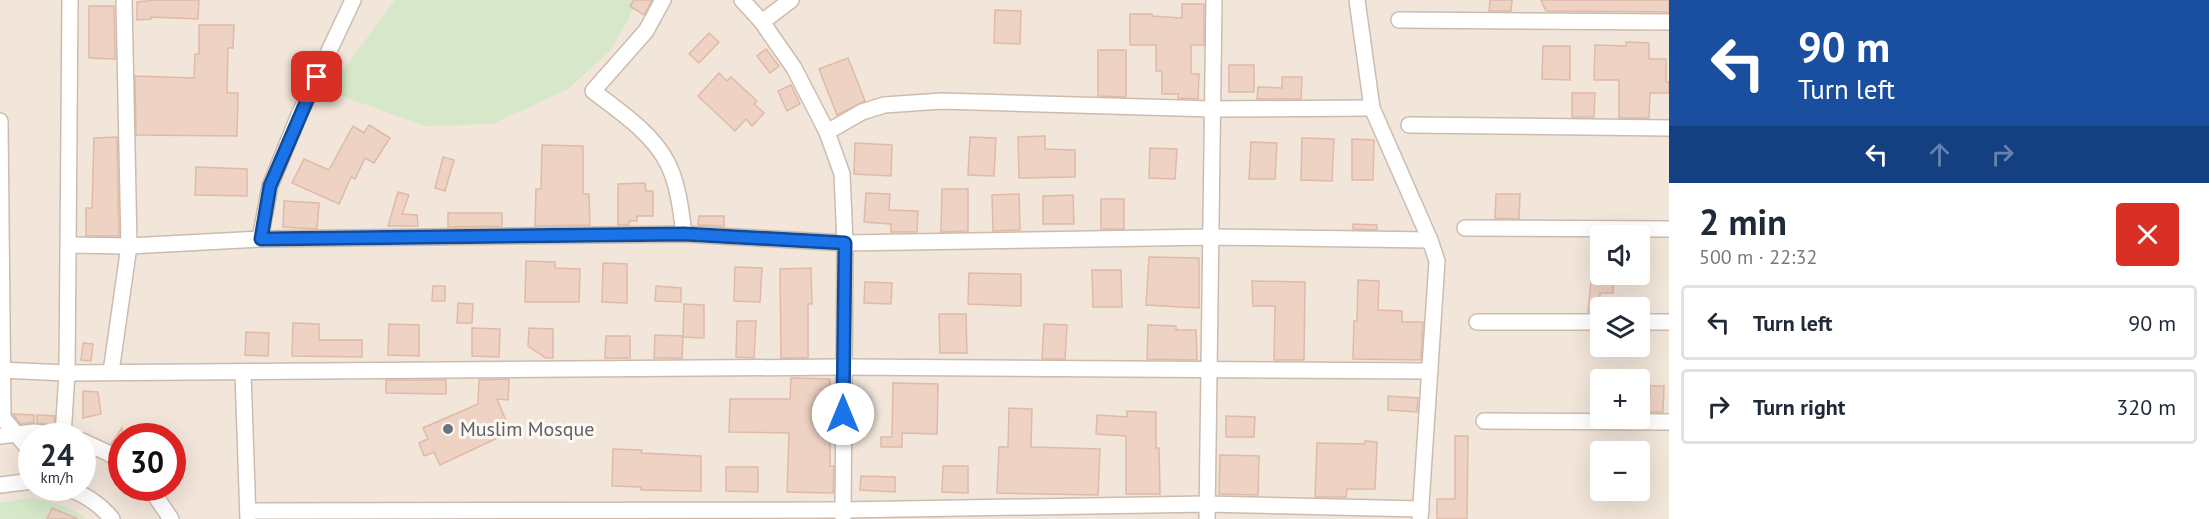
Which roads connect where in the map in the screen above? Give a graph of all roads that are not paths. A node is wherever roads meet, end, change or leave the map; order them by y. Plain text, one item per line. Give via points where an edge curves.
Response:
1 (70, 0) edge
2 (123, 0) edge
3 (353, 0) edge
4 (663, 0) edge
5 (742, 0) edge
6 (791, 0) edge
7 (1214, 0) edge
8 (1357, 0) edge
9 (1399, 20) dead end
10 (762, 22) junction
11 (1669, 22) edge
12 (1372, 108) junction
13 (1212, 109) junction
14 (0, 121) edge
15 (1409, 125) dead end
16 (1669, 128) edge
17 (827, 132) junction
18 (1465, 228) dead end
19 (1669, 228) edge
20 (684, 234) junction
21 (1211, 237) junction
22 (261, 239) junction
23 (1430, 240) junction
24 (845, 243) junction
25 (69, 245) junction
26 (129, 246) junction
27 (1477, 322) dead end
28 (1590, 322) edge
29 (1650, 322) edge
30 (1669, 322) edge
31 (844, 367) junction
32 (1209, 369) junction
33 (1, 370) edge
34 (1430, 371) junction
35 (111, 372) junction
36 (243, 372) junction
37 (67, 373) junction
38 (1484, 421) dead end
39 (1669, 422) edge
40 (65, 423) edge
41 (17, 433) joint
42 (0, 436) edge
43 (18, 483) edge
44 (0, 485) edge
45 (91, 501) edge
46 (159, 501) edge
47 (1207, 512) edge
48 (843, 514) edge
49 (1421, 514) edge
50 (248, 515) edge
51 (112, 519) edge
52 (171, 519) edge

1 - 25 street
2 - 26 street
3 - 22 street via 270,186
4 - 20 street via 646,31 593,91 639,126 667,161
5 - 10 street
6 - 10 street
7 - 13 street
8 - 12 street
9 - 11 street
10 - 17 street via 794,68
12 - 13 street
12 - 23 street
13 - 17 street via 942,101 884,105 862,112
13 - 21 street
14 - 33 street
15 - 16 street
17 - 24 street via 842,174
18 - 19 street
20 - 22 street
20 - 24 street
21 - 23 street
21 - 24 street
21 - 32 street
22 - 26 street
23 - 34 street via 1437,261
24 - 31 street
25 - 26 street
25 - 37 street
26 - 35 street
27 - 28 street
29 - 30 street
31 - 32 street
31 - 36 street
31 - 48 street
32 - 34 street
32 - 47 street
33 - 37 street
33 - 41 street via 3,418
34 - 49 street
35 - 36 street
35 - 37 street
36 - 50 street
37 - 40 street
38 - 39 street
41 - 42 street
43 - 44 street
45 - 51 street
46 - 52 street
47 - 48 street
47 - 49 street
48 - 50 street

